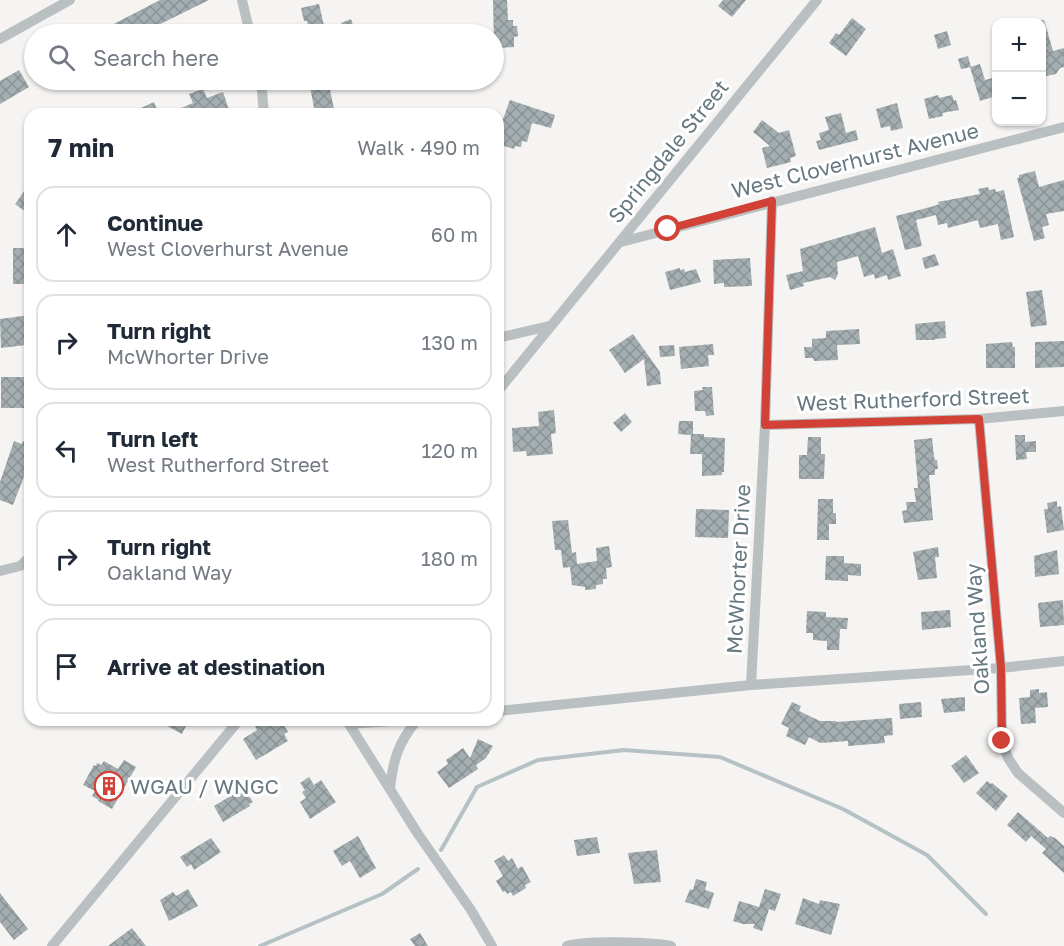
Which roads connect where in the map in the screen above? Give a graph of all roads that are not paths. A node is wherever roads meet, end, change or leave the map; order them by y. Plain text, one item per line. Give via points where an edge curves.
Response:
1 (70, 0) edge
2 (242, 0) edge
3 (817, 0) edge
4 (27, 24) edge
5 (248, 24) edge
6 (24, 26) edge
7 (0, 39) edge
8 (262, 90) edge
9 (263, 108) edge
10 (1064, 127) edge
11 (772, 201) junction
12 (621, 242) junction
13 (549, 326) junction
14 (504, 337) edge
15 (504, 383) edge
16 (1064, 411) edge
17 (979, 419) junction
18 (765, 425) junction
19 (24, 562) edge
20 (0, 571) edge
21 (1064, 662) edge
22 (1001, 668) junction
23 (751, 685) junction
24 (504, 710) edge
25 (234, 726) edge
26 (351, 726) edge
27 (412, 726) edge
28 (390, 789) junction
29 (1064, 813) edge
30 (52, 946) edge
31 (492, 946) edge
32 (567, 946) edge
33 (671, 946) edge

1 - 4 street
2 - 5 street
3 - 12 street, Springdale Street
6 - 7 street
8 - 9 street
10 - 11 street, West Cloverhurst Avenue
11 - 12 street, West Cloverhurst Avenue
11 - 18 street, McWhorter Drive
12 - 13 street, Springdale Street
13 - 14 street
13 - 15 street, Springdale Street
16 - 17 street, West Rutherford Street
17 - 18 street, West Rutherford Street
17 - 22 street, Oakland Way
18 - 23 street, McWhorter Drive
19 - 20 street
21 - 22 street
22 - 23 street
22 - 29 street, Oakland Way via 1002,741 1008,758 1018,773
23 - 24 street, McWhorter Drive
25 - 30 street
26 - 28 street
27 - 28 street via 403,736 393,764
28 - 31 street
32 - 33 street

